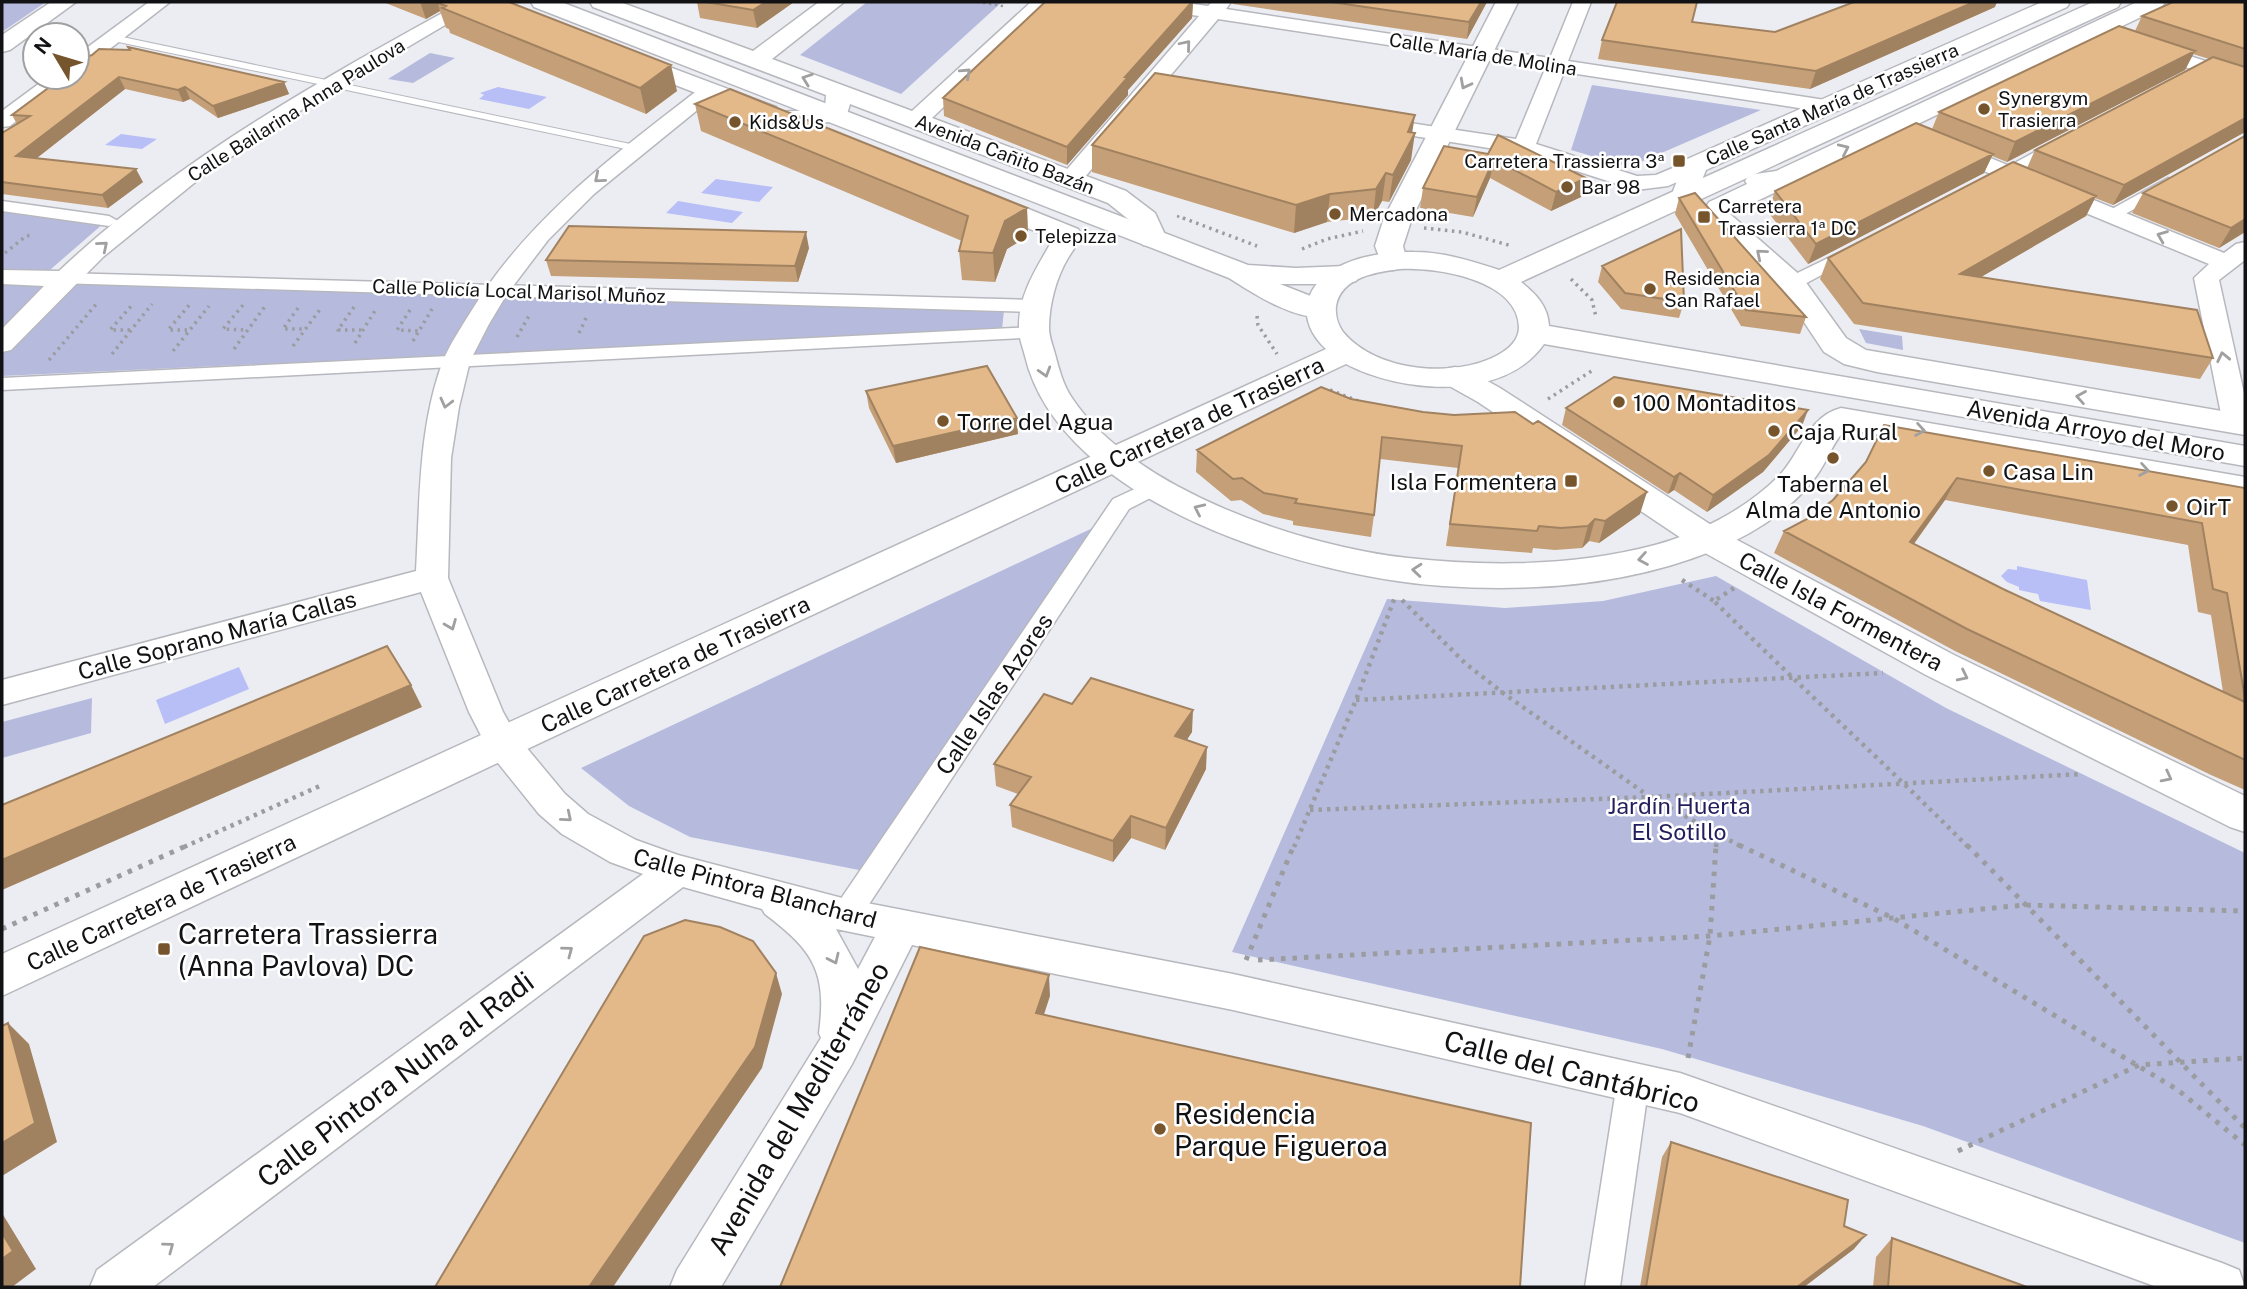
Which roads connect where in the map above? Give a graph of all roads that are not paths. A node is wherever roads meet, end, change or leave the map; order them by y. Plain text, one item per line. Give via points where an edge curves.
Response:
1 (161, 2) edge
2 (542, 2) edge
3 (601, 2) edge
4 (833, 2) edge
5 (1043, 2) edge
6 (1142, 2) edge
7 (1507, 2) edge
8 (1583, 2) edge
9 (484, 3) edge
10 (2040, 4) edge
11 (76, 5) edge
12 (2139, 5) edge
13 (1217, 7) edge
14 (2110, 12) edge
15 (521, 17) edge
16 (61, 21) edge
17 (2087, 34) junction
18 (113, 38) junction
19 (2006, 38) junction
20 (2, 45) edge
21 (2054, 49) junction
22 (21, 53) edge
23 (91, 54) edge
24 (1481, 54) junction
25 (756, 60) junction
26 (1557, 65) junction
27 (2208, 65) junction
28 (2, 66) edge
29 (2245, 74) edge
30 (2186, 77) edge
31 (333, 82) junction
32 (2245, 82) edge
33 (1150, 88) junction
34 (710, 90) junction
35 (42, 91) edge
36 (1177, 92) edge
37 (838, 104) junction
38 (1825, 106) junction
39 (783, 118) junction
40 (916, 120) junction
41 (1352, 120) edge
42 (2, 121) edge
43 (1894, 125) junction
44 (1439, 134) junction
45 (2077, 134) edge
46 (635, 148) junction
47 (1524, 148) junction
48 (2006, 172) junction
49 (2188, 172) edge
50 (922, 175) edge
51 (1782, 178) junction
52 (1071, 179) junction
53 (1695, 184) junction
54 (1977, 187) edge
55 (960, 190) edge
56 (2, 206) edge
57 (2110, 215) junction
58 (109, 221) dead end
59 (1153, 239) junction
60 (1869, 243) edge
61 (2235, 256) edge
62 (1393, 261) junction
63 (1239, 272) junction
64 (1346, 275) junction
65 (2, 277) edge
66 (63, 279) junction
67 (1499, 281) junction
68 (1792, 283) junction
69 (496, 291) junction
70 (1320, 310) junction
71 (1035, 319) junction
72 (1534, 333) junction
73 (2, 344) edge
74 (1348, 351) junction
75 (457, 361) junction
76 (1455, 376) junction
77 (1993, 382) junction
78 (2, 384) edge
79 (1947, 405) junction
80 (2241, 425) edge
81 (2007, 446) junction
82 (2245, 456) edge
83 (1114, 460) junction
84 (1154, 487) junction
85 (2245, 488) edge
86 (1709, 540) junction
87 (432, 578) junction
88 (2, 692) edge
89 (503, 744) junction
90 (2245, 815) edge
91 (677, 870) junction
92 (769, 895) junction
93 (846, 915) junction
94 (901, 927) junction
95 (2, 976) edge
96 (837, 1050) junction
97 (1633, 1083) junction
98 (114, 1287) edge
99 (694, 1287) edge
100 (1602, 1287) edge
101 (2222, 1287) edge

1 - 18 street
2 - 37 main road, Avenida Cañito Bazán
3 - 25 main road, Avenida Cañito Bazán
4 - 25 main road
40 -> 5 main road
6 - 13 street, Calle María de Molina
7 - 24 main road
8 - 26 street
9 - 31 street, Calle Bailarina Anna Paulova
10 - 19 main road, Calle Santa María de Trassierra
11 - 16 main road
11 - 20 main road
12 - 14 main road, Calle Santa María de Trassierra
13 - 24 street, Calle María de Molina
33 -> 13 street
14 - 17 main road, Calle Santa María de Trassierra
14 - 19 main road, Calle Santa María de Trassierra
14 - 27 street via 2122,32
15 - 34 main road, Avenida Cañito Bazán
17 - 21 main road, Calle Santa María de Trassierra
17 - 27 street via 2113,36
18 - 23 street
18 - 31 lane
19 - 21 main road, Calle Santa María de Trassierra
19 - 38 main road, Calle Santa María de Trassierra
19 - 53 main road, Calle Santa María de Trassierra
21 - 43 main road, Calle Santa María de Trassierra
22 - 28 main road
24 - 26 street, Calle María de Molina
24 -> 44 main road
37 -> 25 main road, Avenida Cañito Bazán
26 - 38 street, Calle María de Molina
26 - 47 street
27 - 29 street
27 - 30 street
27 - 32 street
31 - 46 lane
66 -> 31 street, Calle Bailarina Anna Paulova via 196,170
33 - 36 street
33 - 52 street
34 - 39 main road, Avenida Cañito Bazán
34 - 46 street, Calle Pintora Blanchard
35 - 42 street
37 - 39 main road, Avenida Cañito Bazán
37 - 40 main road, Avenida Cañito Bazán
37 - 59 main road, Avenida Cañito Bazán
38 - 53 main road, Calle Santa María de Trassierra
39 - 50 main road, Avenida Cañito Bazán
40 - 52 main road, Avenida Cañito Bazán
41 - 44 street
43 - 48 street
51 -> 43 main road, Calle Santa María de Trassierra
44 - 47 street
44 - 62 main road via 1398,218 1389,246
45 - 48 street
46 -> 69 street, Calle Pintora Blanchard via 566,207
47 - 53 street via 1646,184
48 - 54 street
48 - 57 street
49 - 57 street
51 - 53 main road, Calle Santa María de Trassierra
68 -> 51 main road via 1724,226 1716,214 1719,208
52 - 59 main road, Avenida Cañito Bazán via 1117,197 1144,219
53 - 67 main road, Calle Santa María de Trassierra
55 - 71 main road via 1068,235 1047,271
56 - 58 street
61 -> 57 street
59 - 63 main road, Avenida Cañito Bazán
60 - 68 street
80 -> 61 street via 2206,278
62 - 64 main road
62 - 67 main road via 1444,262
63 - 64 main road, Avenida Cañito Bazán
63 - 70 main road, Avenida Cañito Bazán via 1277,295
64 - 70 main road via 1327,290
65 - 66 street, Calle Policía Local Marisol Muñoz
66 - 69 street, Calle Policía Local Marisol Muñoz
66 - 73 street, Calle Bailarina Anna Paulova
67 - 72 main road via 1529,308
68 - 77 main road, Avenida Arroyo del Moro via 1835,345 1855,357
69 - 71 street, Calle Policía Local Marisol Muñoz
69 - 75 street, Calle Pintora Blanchard
70 - 74 main road via 1328,331
71 - 75 street
71 -> 83 main road via 1046,380 1060,405 1080,431
72 - 76 main road via 1524,351 1503,365
72 - 79 main road, Avenida Arroyo del Moro
74 - 76 main road via 1396,371
74 - 83 main road, Calle Carretera de Trasierra
75 - 78 street
75 -> 87 street, Calle Pintora Blanchard via 436,458
76 - 86 main road, Calle Isla Formentera
77 - 79 main road, Avenida Arroyo del Moro
80 -> 77 main road, Avenida Arroyo del Moro
79 - 81 main road, Avenida Arroyo del Moro
79 - 82 main road, Avenida Arroyo del Moro
81 -> 85 main road, Avenida Arroyo del Moro
86 -> 81 main road, Avenida Arroyo del Moro via 1784,489 1804,468 1834,421 1852,419
83 - 84 main road
83 - 89 main road, Calle Carretera de Trasierra
86 -> 84 main road via 1658,556 1571,572 1491,575 1410,569 1292,545
84 - 93 street, Calle Islas Azores via 1121,504
86 -> 90 main road, Calle Isla Formentera via 1940,665
87 - 88 street, Calle Soprano María Callas
87 -> 89 street, Calle Pintora Blanchard
89 -> 91 street, Calle Pintora Blanchard via 552,804 575,824 623,851
89 - 95 main road, Calle Carretera de Trasierra
91 - 92 street, Calle Pintora Blanchard
98 -> 91 street, Calle Pintora Nuha al Radi
92 - 93 street, Calle Pintora Blanchard
92 -> 96 street via 812,928 835,959 845,997
93 - 94 street, Calle Pintora Blanchard
94 - 96 street, Avenida del Mediterráneo
94 - 97 street, Calle del Cantábrico via 1233,992
96 - 99 street, Avenida del Mediterráneo
97 - 100 street
97 - 101 street, Calle del Cantábrico via 1679,1093

